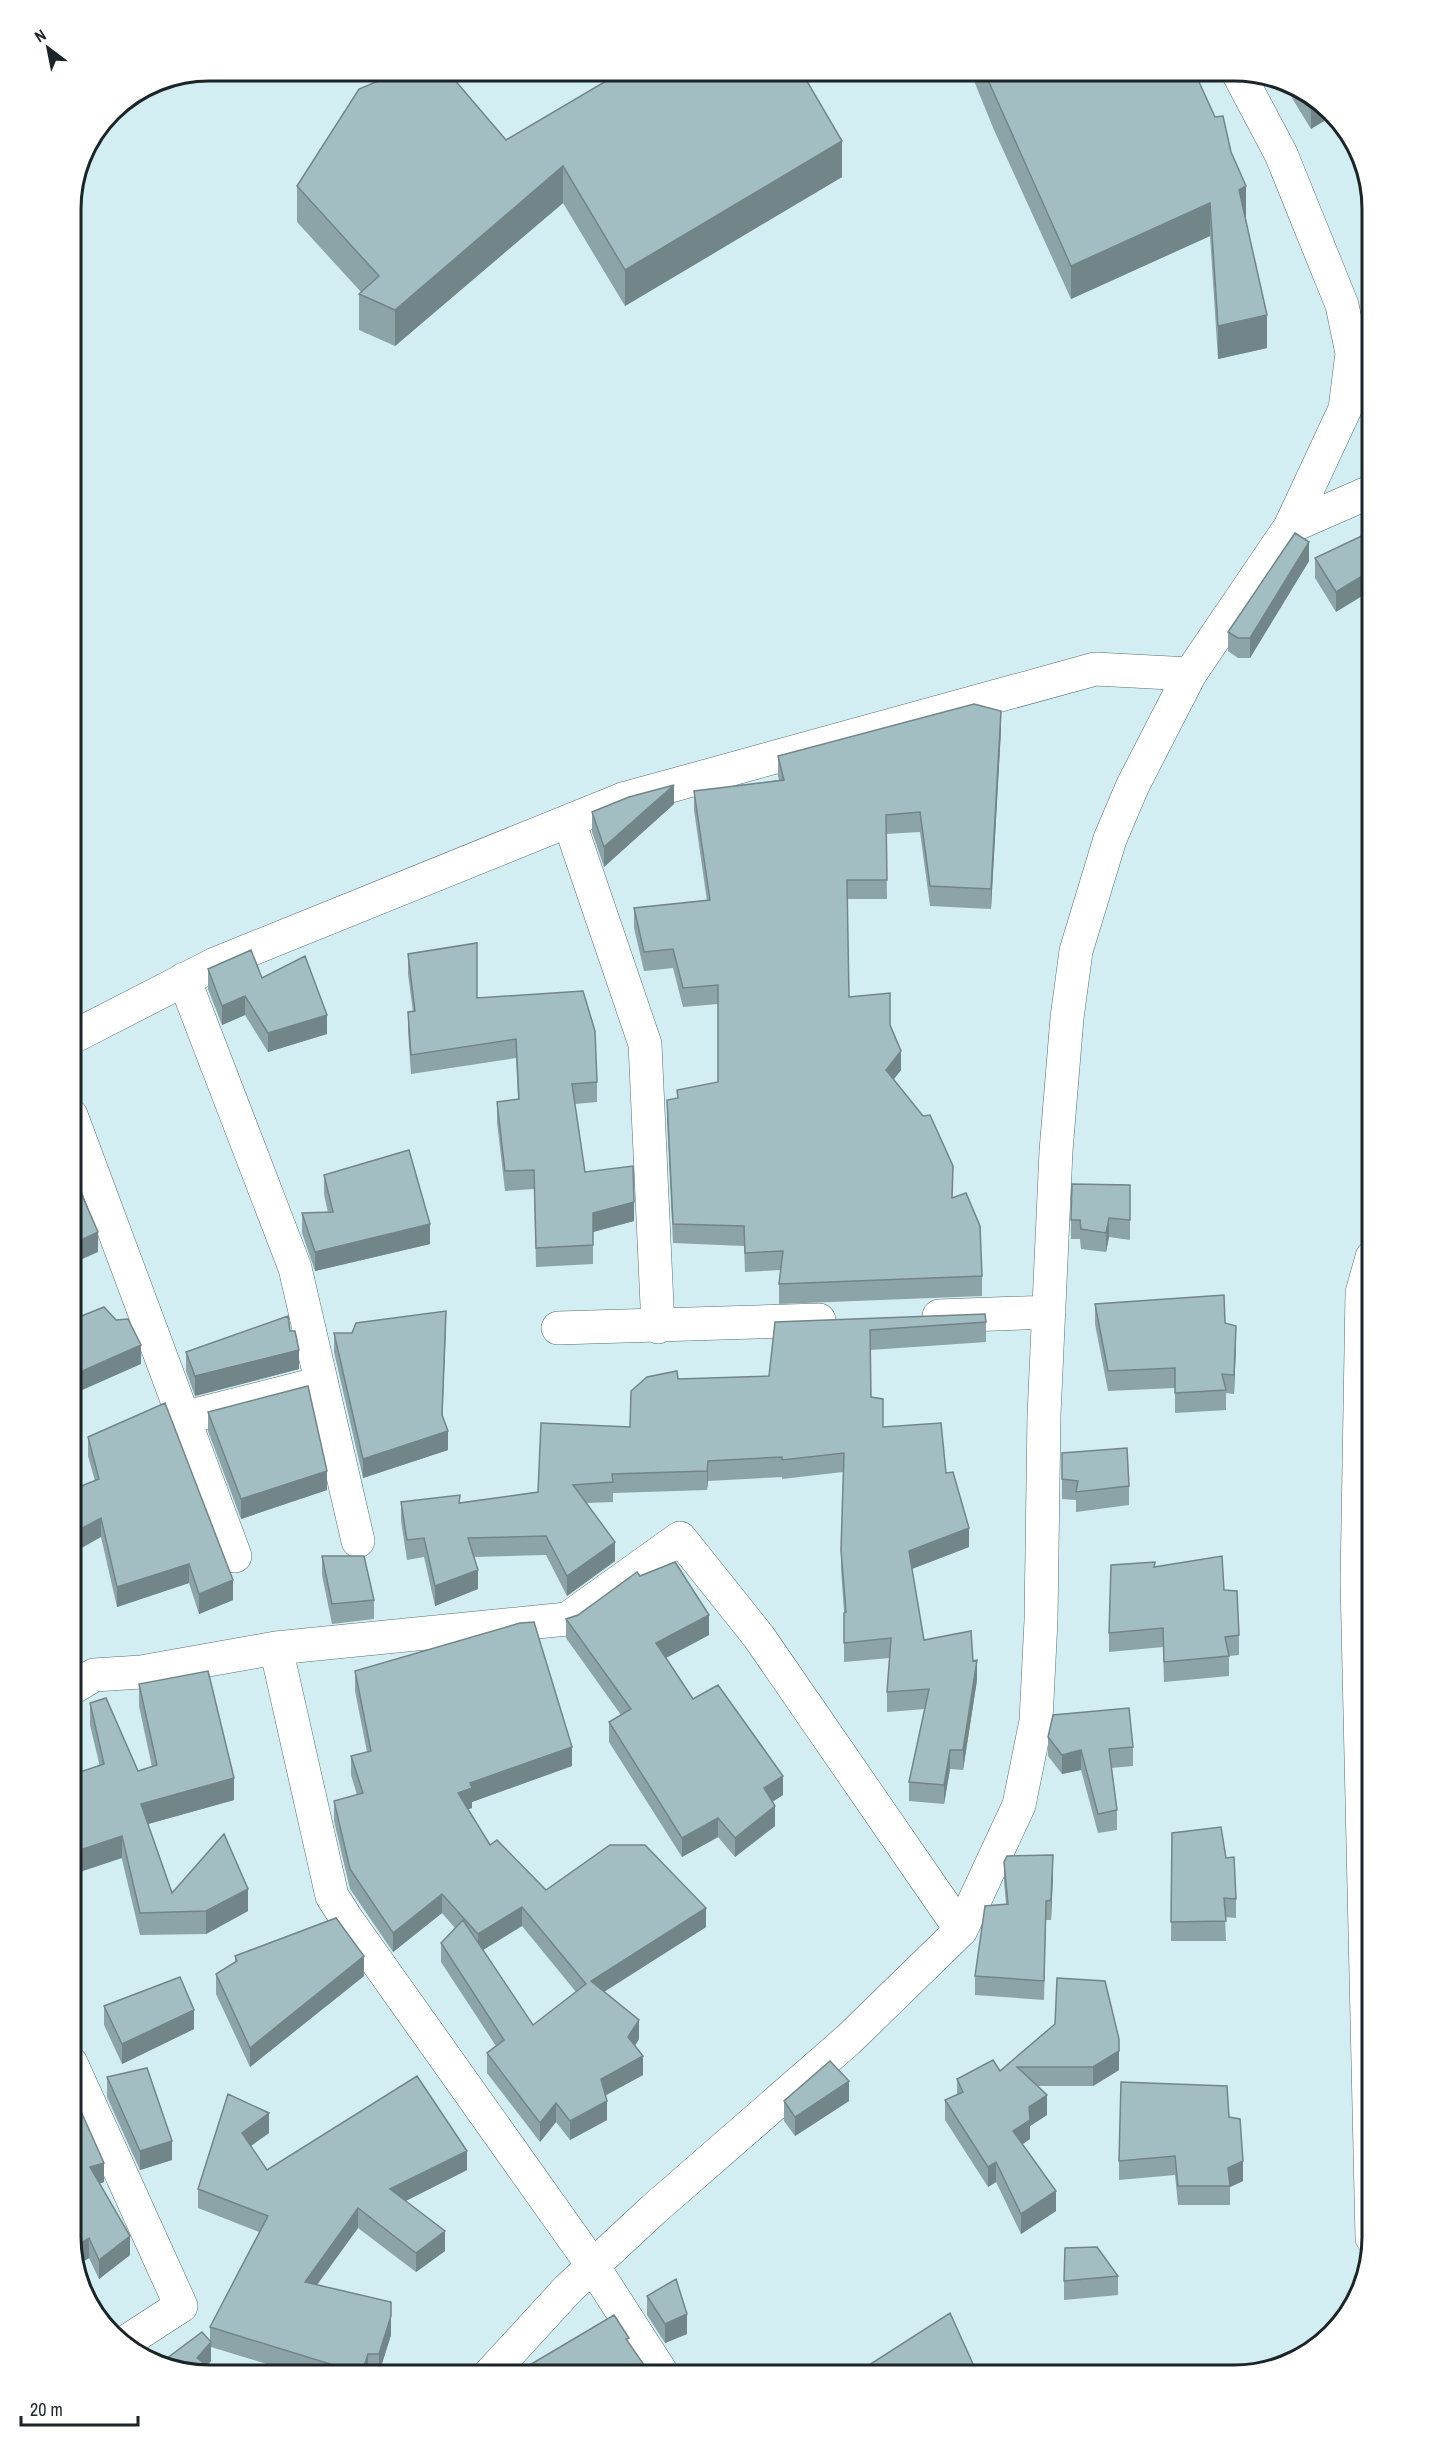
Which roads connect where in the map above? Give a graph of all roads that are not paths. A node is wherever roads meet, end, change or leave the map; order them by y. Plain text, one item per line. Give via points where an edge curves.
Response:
1 (1242, 81) edge
2 (1362, 495) edge
3 (1290, 527) junction
4 (1190, 674) junction
5 (569, 821) junction
6 (184, 980) junction
7 (81, 1033) edge
8 (81, 1142) edge
9 (1362, 1293) edge
10 (1048, 1312) junction
11 (907, 1317) edge
12 (847, 1319) edge
13 (658, 1326) junction
14 (558, 1328) dead end
15 (321, 1383) junction
16 (183, 1418) junction
17 (358, 1541) dead end
18 (235, 1556) dead end
19 (276, 1648) junction
20 (81, 1677) edge
21 (1362, 1800) edge
22 (961, 1930) junction
23 (81, 2087) edge
24 (593, 2266) junction
25 (132, 2338) edge
26 (498, 2365) edge
27 (657, 2365) edge

1 - 3 street via 1281,154 1323,255 1342,305 1352,353 1345,409
2 - 3 street
3 - 4 street
4 - 5 street via 1095,669 623,799
4 - 10 street via 1110,839 1076,951 1056,1151
5 - 6 street
5 - 13 street via 645,1044
6 - 7 street
6 - 15 street via 295,1268
8 - 16 street
9 - 21 street via 1357,1581
10 - 11 street
10 - 22 street via 1036,1720 1019,1805
12 - 13 street
13 - 14 street
15 - 16 street
15 - 17 street
16 - 18 street
19 - 20 street via 141,1672
19 - 22 street via 567,1619 680,1538 759,1637
19 - 24 street via 332,1896
22 - 24 street via 848,2040
23 - 25 street via 181,2306
24 - 26 street
24 - 27 street

